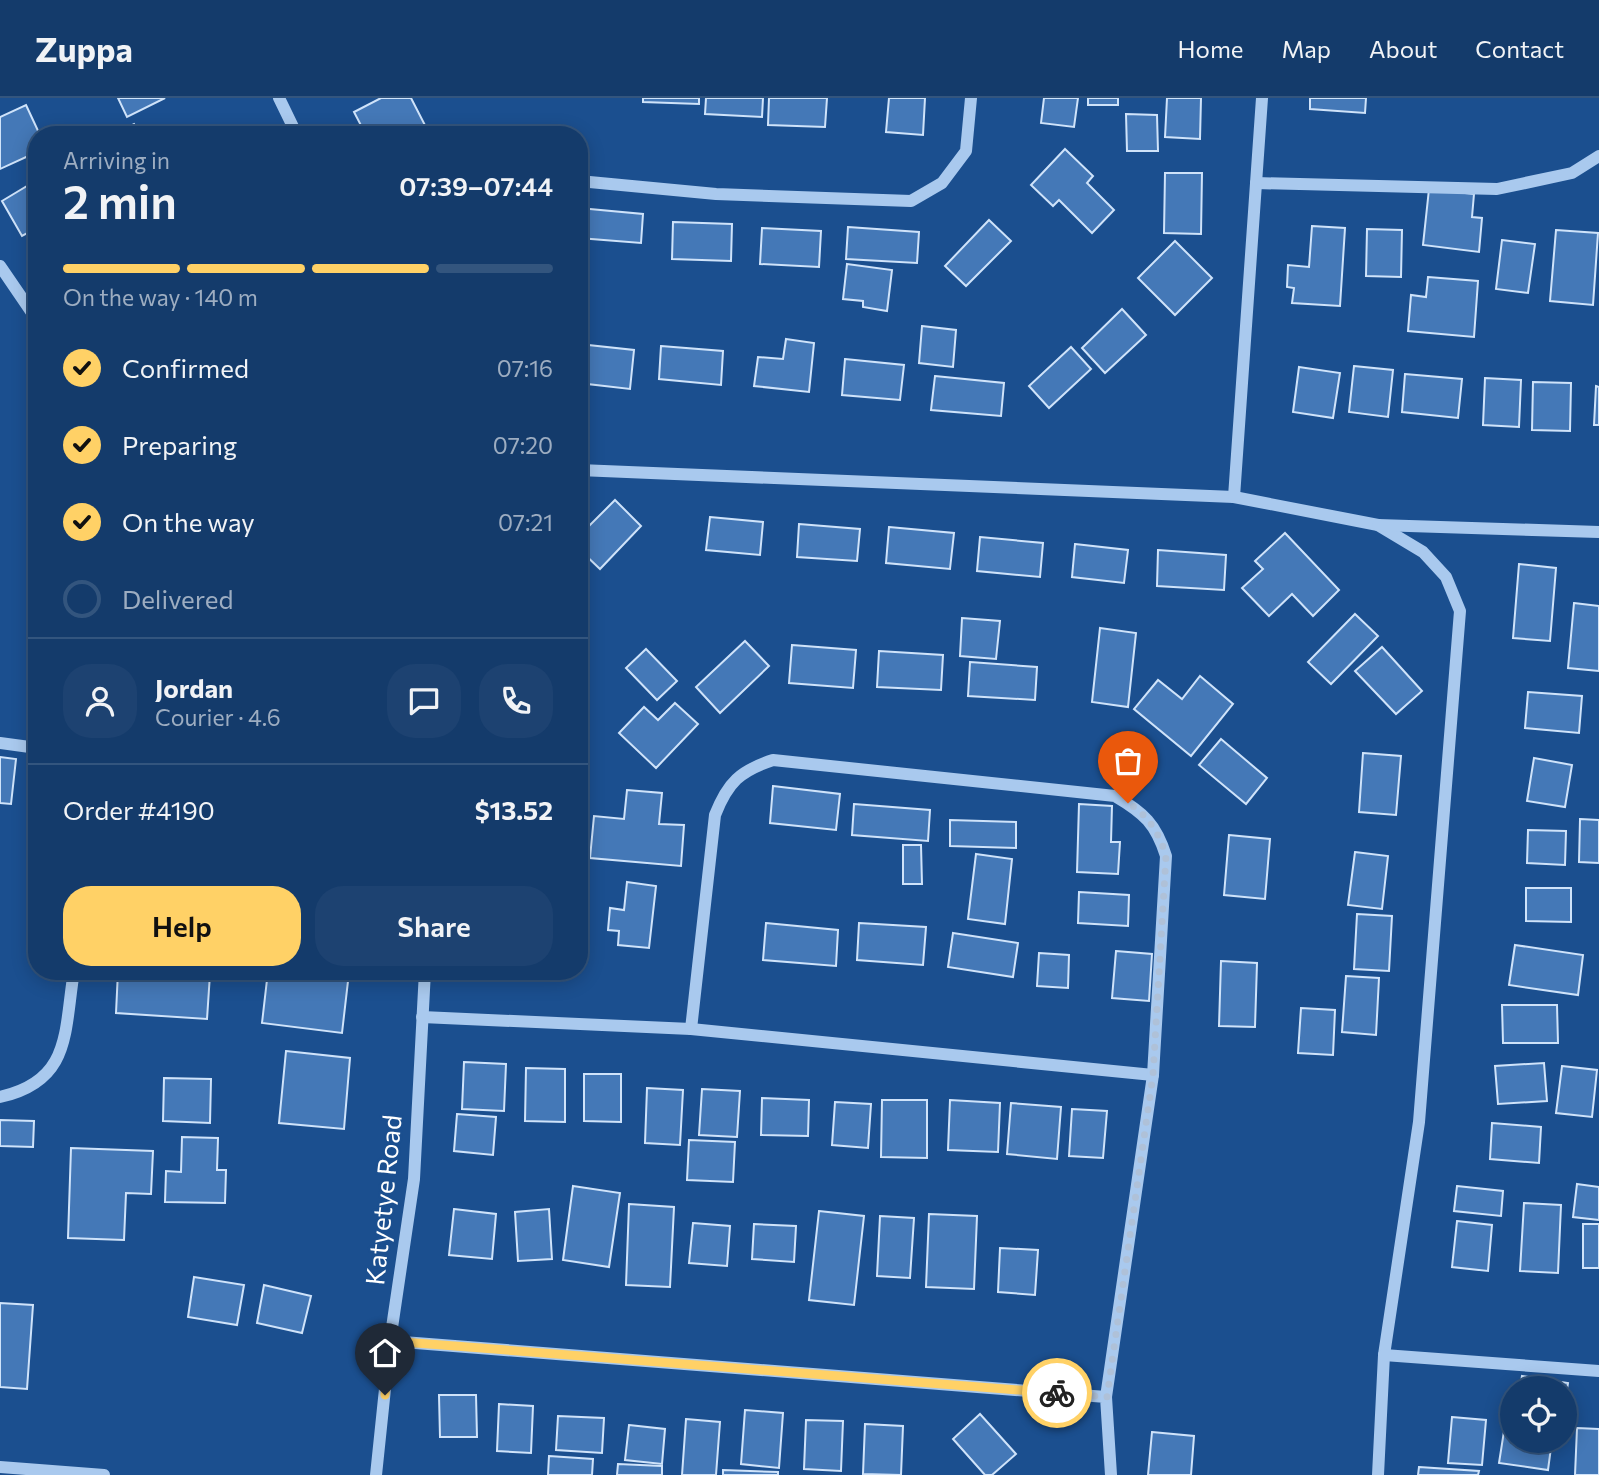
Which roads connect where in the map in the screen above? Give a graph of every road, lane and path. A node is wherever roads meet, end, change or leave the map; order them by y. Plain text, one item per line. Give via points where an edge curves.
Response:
1 (279, 98) edge
2 (971, 98) edge
3 (1262, 98) edge
4 (293, 126) edge
5 (1599, 156) edge
6 (588, 182) edge
7 (1256, 183) junction
8 (0, 265) edge
9 (28, 307) edge
10 (588, 470) edge
11 (1234, 497) junction
12 (1378, 525) junction
13 (1599, 532) edge
14 (0, 743) edge
15 (28, 747) edge
16 (73, 980) edge
17 (424, 980) edge
18 (422, 1017) junction
19 (691, 1029) junction
20 (1153, 1075) junction
21 (0, 1097) edge
22 (390, 1341) junction
23 (1384, 1355) junction
24 (1599, 1371) edge
25 (1107, 1397) junction
26 (0, 1467) edge
27 (47, 1473) edge
28 (104, 1475) edge
29 (376, 1475) edge
30 (1111, 1475) edge
31 (1378, 1475) edge

1 - 4 street
2 - 6 street via 965,151 942,183 911,201 716,194
3 - 7 street
5 - 7 street via 1572,173 1497,188
7 - 11 street
8 - 9 street
10 - 11 street
11 - 12 street
12 - 13 street
12 - 23 street via 1423,552 1446,577 1460,611 1419,1122
14 - 15 street
16 - 21 street via 61,1052 40,1083
17 - 18 street, Katyetye Road
18 - 19 street
18 - 22 street, Katyetye Road via 414,1179
19 - 20 street
19 - 20 street via 715,815 724,792 746,769 772,760 1115,796 1140,811 1159,834 1166,856
20 - 25 street
22 - 25 street
22 - 29 street, Katyetye Road
23 - 24 street
23 - 31 street
25 - 30 street
26 - 27 street
27 - 28 street

